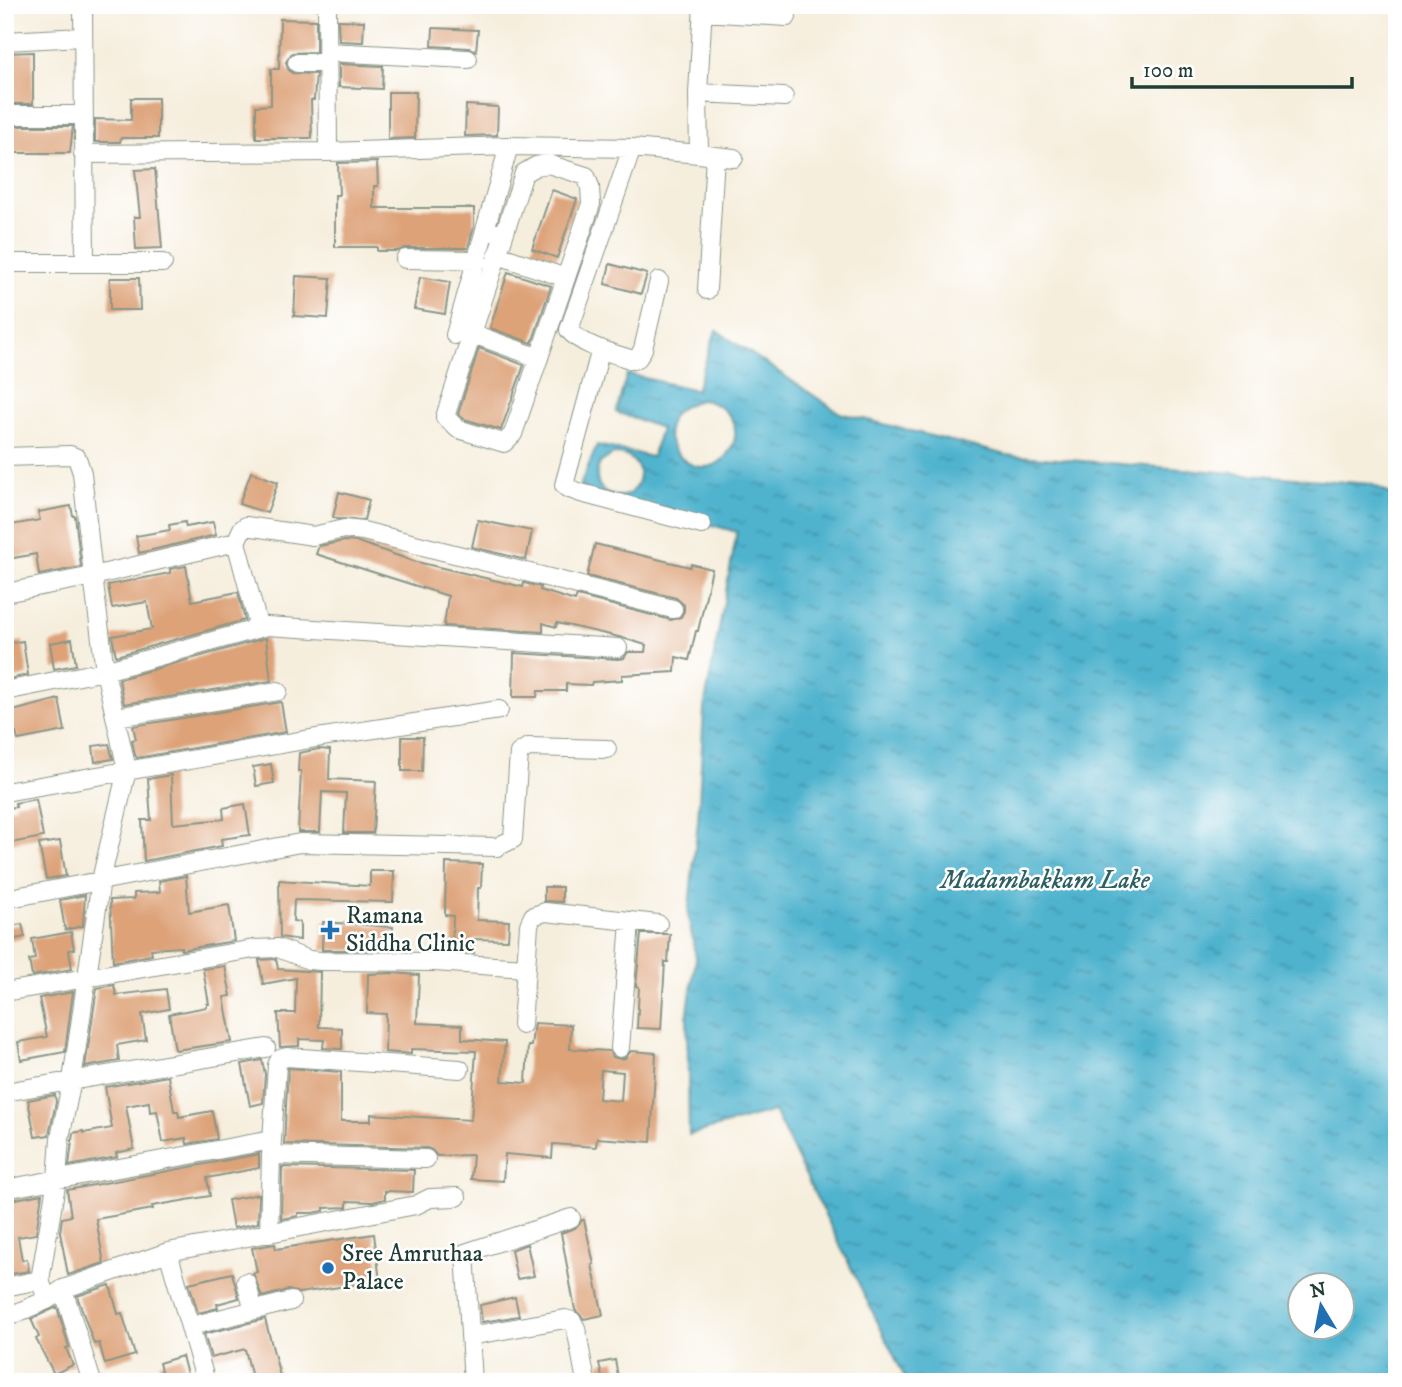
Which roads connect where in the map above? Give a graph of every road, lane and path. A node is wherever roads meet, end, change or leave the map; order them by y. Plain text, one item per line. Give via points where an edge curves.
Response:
1 (83, 5) edge
2 (327, 5) edge
3 (703, 9) edge
4 (787, 18) dead end
5 (82, 37) junction
6 (5, 41) edge
7 (327, 58) junction
8 (468, 58) dead end
9 (297, 63) dead end
10 (698, 93) junction
11 (784, 97) dead end
12 (5, 115) edge
13 (83, 115) junction
14 (509, 146) junction
15 (632, 148) junction
16 (328, 152) junction
17 (83, 154) junction
18 (707, 155) junction
19 (734, 158) dead end
20 (486, 229) junction
21 (504, 235) junction
22 (498, 255) junction
23 (405, 259) dead end
24 (478, 260) junction
25 (5, 263) edge
26 (85, 263) junction
27 (163, 263) dead end
28 (566, 278) junction
29 (659, 281) dead end
30 (707, 290) dead end
31 (461, 332) junction
32 (601, 349) junction
33 (539, 358) junction
34 (5, 457) edge
35 (702, 525) dead end
36 (236, 542) junction
37 (93, 576) junction
38 (5, 593) edge
39 (673, 610) dead end
40 (259, 628) junction
41 (618, 648) dead end
42 (105, 671) junction
43 (5, 691) edge
44 (278, 691) dead end
45 (499, 710) dead end
46 (116, 717) junction
47 (607, 749) dead end
48 (127, 770) junction
49 (5, 792) edge
50 (101, 880) junction
51 (5, 899) edge
52 (630, 922) junction
53 (658, 924) dead end
54 (526, 968) junction
55 (87, 976) junction
56 (5, 992) edge
57 (522, 1025) dead end
58 (266, 1048) dead end
59 (620, 1048) dead end
60 (460, 1069) dead end
61 (72, 1080) junction
62 (5, 1092) edge
63 (271, 1148) junction
64 (426, 1159) dead end
65 (57, 1179) junction
66 (5, 1189) edge
67 (457, 1197) dead end
68 (571, 1218) dead end
69 (268, 1234) junction
70 (168, 1252) junction
71 (40, 1280) junction
72 (246, 1282) dead end
73 (5, 1287) edge
74 (62, 1289) junction
75 (47, 1300) junction
76 (291, 1301) dead end
77 (254, 1310) junction
78 (5, 1318) edge
79 (191, 1326) junction
80 (470, 1336) junction
81 (92, 1382) edge
82 (206, 1382) edge
83 (473, 1382) edge
84 (586, 1382) edge

1 - 5 street
2 - 7 street
3 - 4 street
3 - 10 street
5 - 6 street
5 - 13 street
7 - 8 street
7 - 9 street
7 - 16 street
10 - 11 street
10 - 18 street
12 - 13 street
13 - 17 street
14 - 15 street
14 - 16 street
14 - 20 street
15 - 18 street
15 - 32 street via 569,330
16 - 17 street
17 - 26 street
18 - 19 street
18 - 30 street
20 - 21 street
20 - 24 street
21 - 22 street
21 - 28 street via 524,173 548,164 586,176 591,204
22 - 28 street
22 - 31 street
23 - 24 street
24 - 31 street
25 - 26 street
26 - 27 street
28 - 33 street
29 - 32 street via 638,359
31 - 33 street
31 - 33 street via 445,417 458,429 504,443 513,434
32 - 35 street via 564,485
34 - 37 street via 77,458
36 - 37 street
36 - 39 street via 246,526 313,536 344,529 363,531
36 - 40 street
37 - 38 street
37 - 42 street
40 - 41 street
40 - 42 street
42 - 43 street
42 - 46 street
44 - 46 street
45 - 48 street
46 - 48 street
47 - 50 street via 528,747 519,753 513,839 497,847 300,843
48 - 49 street
48 - 50 street
50 - 51 street
50 - 55 street
52 - 53 street
52 - 54 street via 538,913 529,925
52 - 59 street
54 - 55 street via 321,961 278,948
54 - 57 street
55 - 56 street
55 - 61 street
58 - 61 street
60 - 63 street via 280,1059
61 - 62 street
61 - 65 street
63 - 64 street
63 - 65 street
63 - 69 street
65 - 66 street
65 - 71 street
67 - 69 street via 430,1198 416,1205
68 - 80 street via 465,1253
69 - 70 street
70 - 74 street
70 - 79 street
71 - 73 street
71 - 75 street
72 - 77 street
74 - 75 street
74 - 81 street
75 - 78 street
76 - 77 street
77 - 79 street
79 - 82 street
80 - 83 street
80 - 84 street via 572,1321

